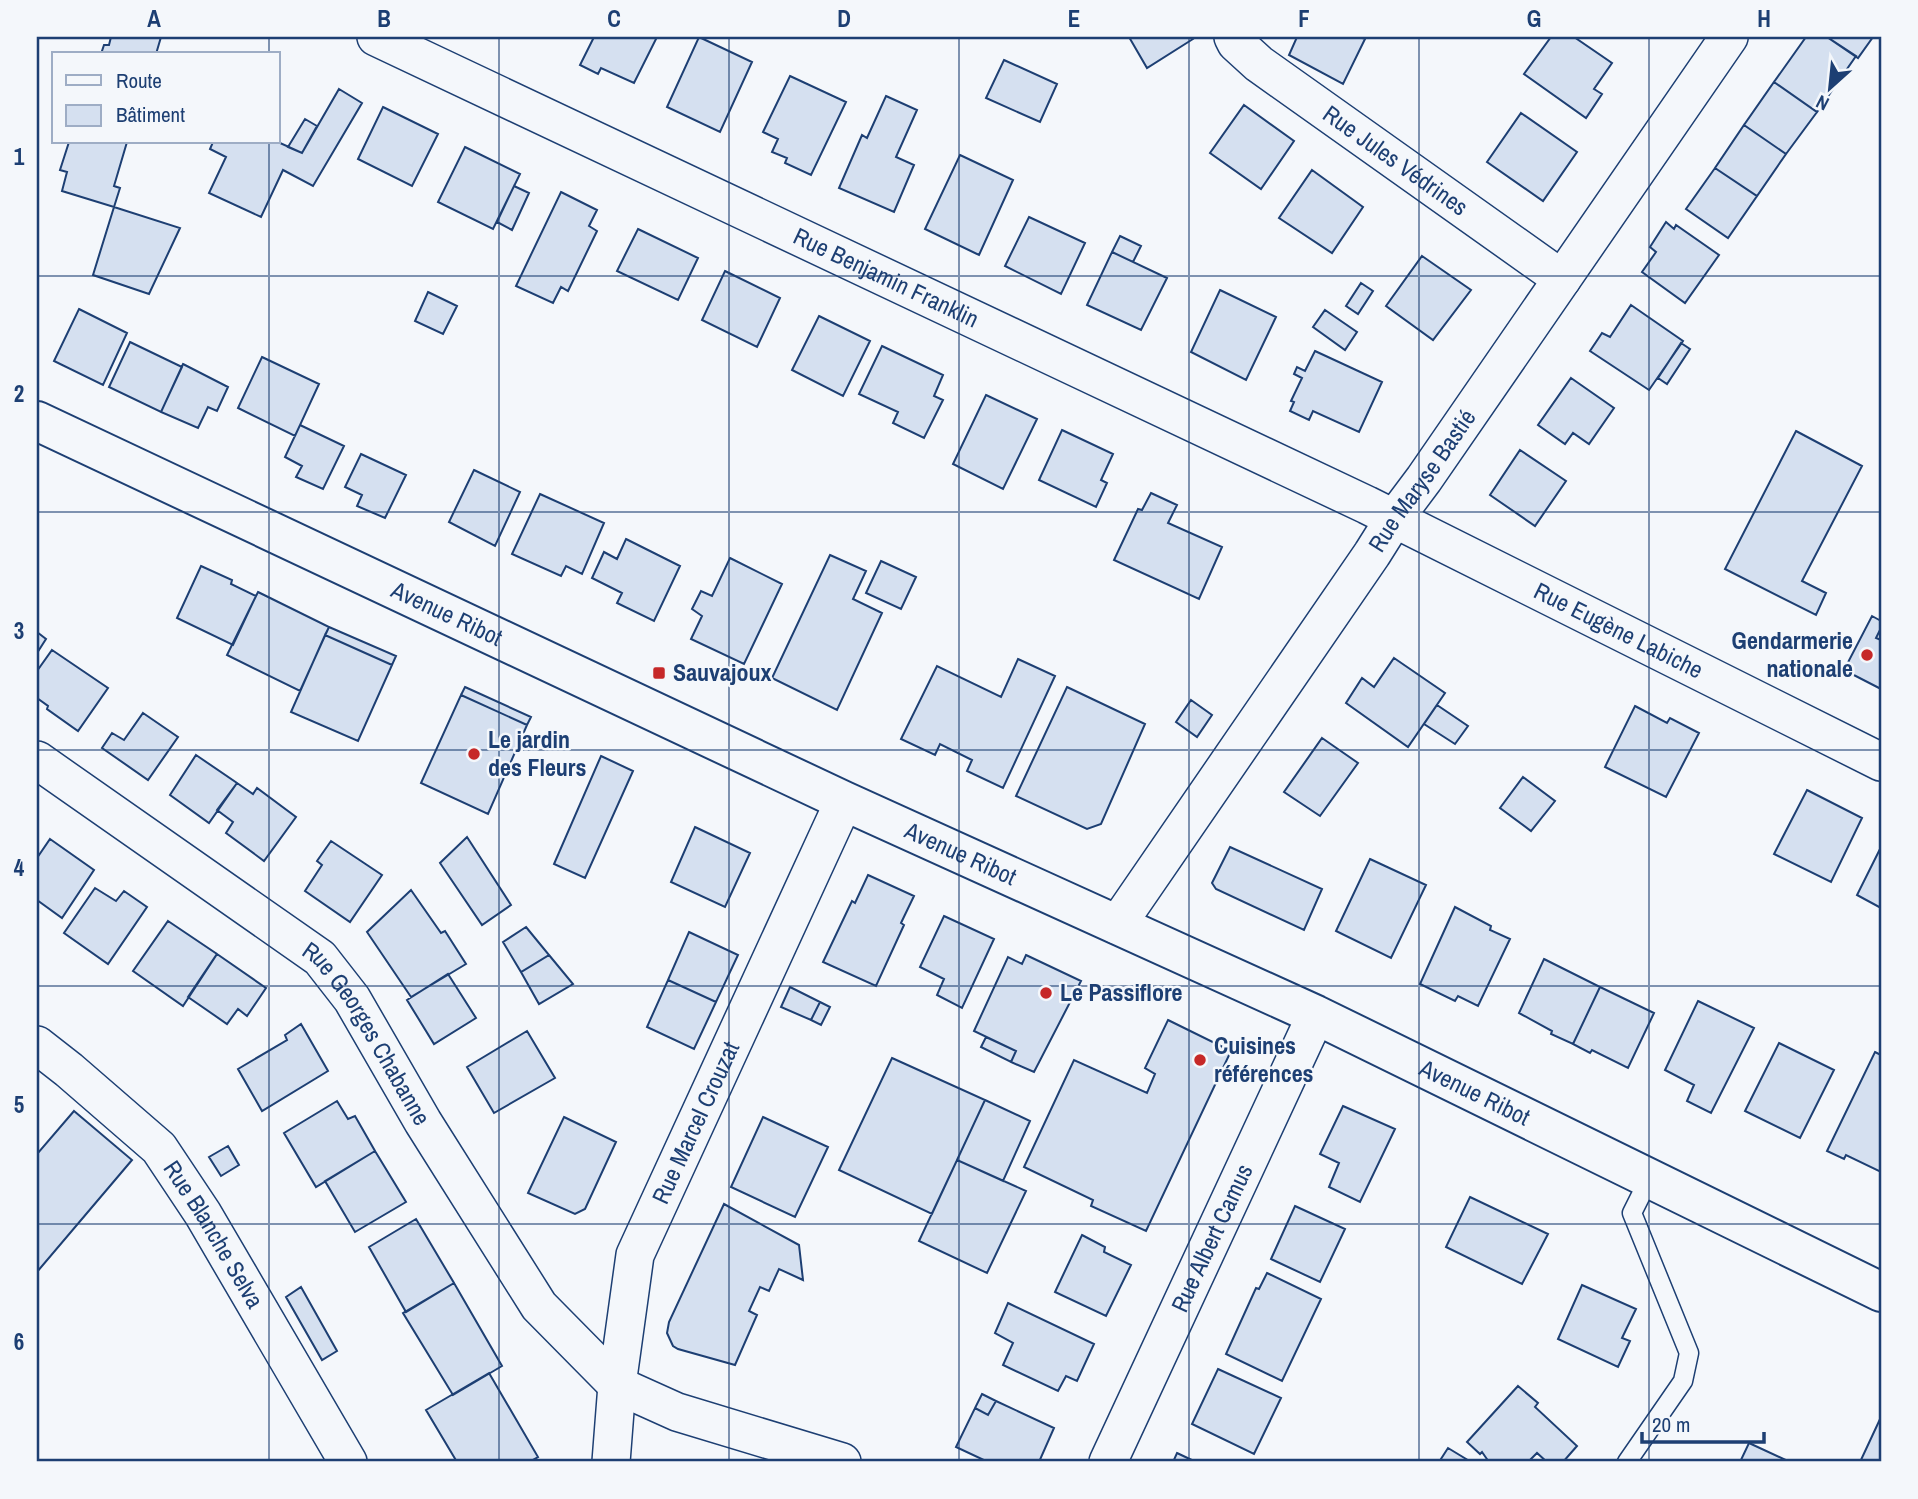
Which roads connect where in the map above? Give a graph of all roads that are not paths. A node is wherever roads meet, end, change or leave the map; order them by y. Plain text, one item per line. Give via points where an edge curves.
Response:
1 (376, 37) edge
2 (1233, 37) edge
3 (1729, 37) edge
4 (1563, 279) junction
5 (37, 421) edge
6 (1394, 519) junction
7 (37, 760) edge
8 (1881, 762) edge
9 (844, 801) junction
10 (1117, 925) junction
11 (1316, 1015) junction
12 (37, 1045) edge
13 (1650, 1178) junction
14 (1881, 1292) edge
15 (617, 1385) junction
16 (348, 1462) edge
17 (611, 1462) edge
18 (842, 1462) edge
19 (1108, 1462) edge
20 (1627, 1462) edge

1 - 6 street, Rue Benjamin Franklin
2 - 4 street, Rue Jules Védrines via 1259,64
3 - 4 street, Rue Maryse Bastié
4 - 6 street, Rue Maryse Bastié
5 - 9 main road, Avenue Ribot
6 - 8 street, Rue Eugène Labiche
6 - 10 street, Rue Maryse Bastié
7 - 15 street, Rue Georges Chabanne via 320,958 352,999 539,1306
9 - 10 main road, Avenue Ribot
9 - 15 street, Rue Marcel Crouzat via 635,1255
10 - 11 main road, Avenue Ribot
11 - 13 main road, Avenue Ribot
11 - 19 street, Rue Albert Camus
12 - 16 street, Rue Blanche Selva via 159,1148 203,1214
13 - 14 main road, Avenue Ribot
13 - 20 lane via 1632,1213 1689,1353 1683,1381
15 - 17 street, Rue Marcel Crouzat
15 - 18 street via 677,1412

